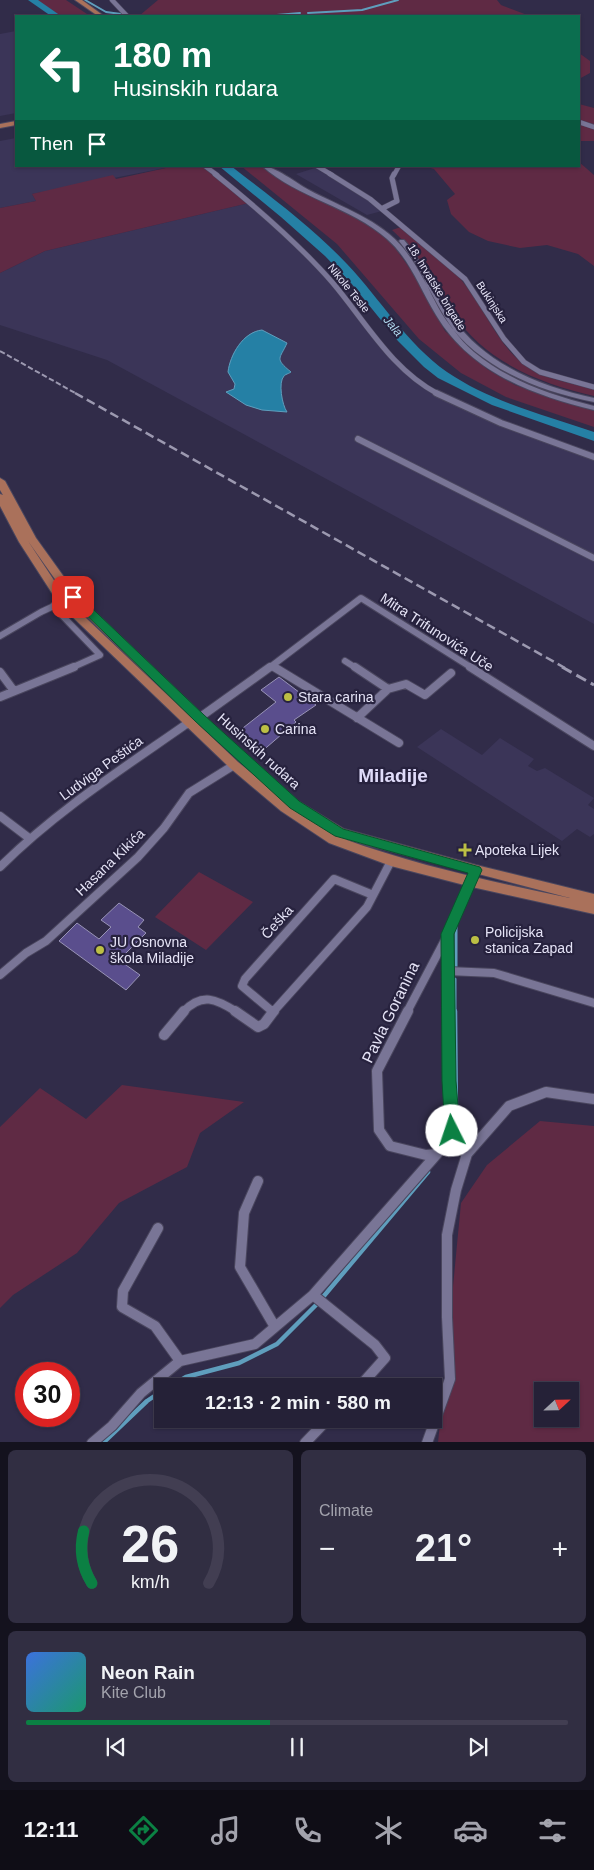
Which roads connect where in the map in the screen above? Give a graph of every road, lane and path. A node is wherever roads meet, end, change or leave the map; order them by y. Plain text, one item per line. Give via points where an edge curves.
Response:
1 (70, 0) edge
2 (78, 0) edge
3 (112, 0) edge
4 (92, 15) edge
5 (100, 15) edge
6 (126, 15) edge
7 (15, 122) edge
8 (580, 122) edge
9 (0, 126) edge
10 (594, 127) edge
11 (206, 167) edge
12 (267, 167) edge
13 (278, 167) edge
14 (320, 167) edge
15 (398, 167) edge
16 (383, 208) junction
17 (594, 387) edge
18 (594, 400) edge
19 (594, 408) edge
20 (358, 439) dead end
21 (594, 457) edge
22 (0, 481) edge
23 (0, 497) edge
24 (593, 556) edge
25 (63, 602) junction
26 (0, 636) edge
27 (345, 661) dead end
28 (272, 666) junction
29 (0, 672) edge
30 (451, 673) dead end
31 (388, 689) junction
32 (14, 690) junction
33 (0, 697) edge
34 (357, 718) junction
35 (196, 721) junction
36 (399, 743) dead end
37 (594, 746) edge
38 (234, 765) junction
39 (0, 816) edge
40 (29, 838) junction
41 (390, 861) junction
42 (0, 867) edge
43 (474, 876) junction
44 (373, 895) junction
45 (594, 899) edge
46 (594, 909) edge
47 (448, 934) junction
48 (448, 971) junction
49 (0, 975) edge
50 (594, 1003) edge
51 (273, 1012) junction
52 (164, 1035) dead end
53 (594, 1099) edge
54 (437, 1154) junction
55 (258, 1182) dead end
56 (158, 1228) dead end
57 (313, 1295) junction
58 (276, 1327) junction
59 (180, 1361) junction
60 (367, 1378) edge
61 (319, 1428) edge
62 (92, 1442) edge
63 (305, 1442) edge
64 (427, 1442) edge

1 - 4 main road
2 - 5 main road
3 - 6 street
7 - 9 main road
8 - 10 street
11 - 21 street, Nikole Tesle via 322,271 393,360 415,380 484,415
12 - 19 main road, 18. hrvatske brigade via 376,227 394,241 409,261 441,320 470,354 526,387
13 - 18 main road, 18. hrvatske brigade via 390,231 413,254 450,320 476,349 506,368 555,391
14 - 16 street, Bukinjska
15 - 16 street via 392,178 397,201
16 - 17 street, Bukinjska via 465,279 504,339 524,362 540,372
20 - 24 street
22 - 25 main road, Husinskih rudara
23 - 25 main road, Husinskih rudara via 24,542
25 - 26 street
25 - 32 street, Husinskih rudara via 100,655
25 - 35 main road, Husinskih rudara
27 - 31 street
28 - 34 street
28 - 35 street, Mitra Trifunovića Uče
28 - 37 street, Mitra Trifunovića Uče via 361,598
29 - 32 street
30 - 31 street, Mitra Trifunovića Uče via 425,694 406,684
31 - 34 street
32 - 33 street, Husinskih rudara
34 - 36 street
35 - 38 main road, Husinskih rudara
35 - 40 street, Ludviga Peštića via 136,759
35 - 43 main road, Husinskih rudara via 294,804 340,832
38 - 41 main road, Husinskih rudara via 285,808 332,840
38 - 49 street, Hasana Kikića via 189,794 138,857 46,941
39 - 40 street
40 - 42 street, Ludviga Peštića
41 - 43 main road, Husinskih rudara
41 - 44 street
43 - 45 main road, Husinskih rudara
43 - 46 main road, Husinskih rudara
43 - 47 street, Pavla Goranina
44 - 51 street via 367,907
44 - 51 street, Češka via 334,879 245,979 242,986
47 - 48 street, Pavla Goranina
47 - 54 street, Pavla Goranina via 377,1071 379,1130 390,1146 426,1155
48 - 50 street via 494,973
48 - 54 street, Pavla Goranina via 452,1131
51 - 52 street via 258,1027 206,997 195,1001
53 - 64 street via 546,1092 509,1106 467,1154 447,1235 450,1379
54 - 57 street, Pavla Goranina
55 - 58 street via 244,1213 240,1267
56 - 59 street via 122,1291 122,1307 155,1326
57 - 58 street, Pavla Goranina
57 - 60 street via 375,1345 385,1358
58 - 59 street, Pavla Goranina via 255,1344
59 - 62 street, Pavla Goranina via 140,1393 112,1426
61 - 63 street

